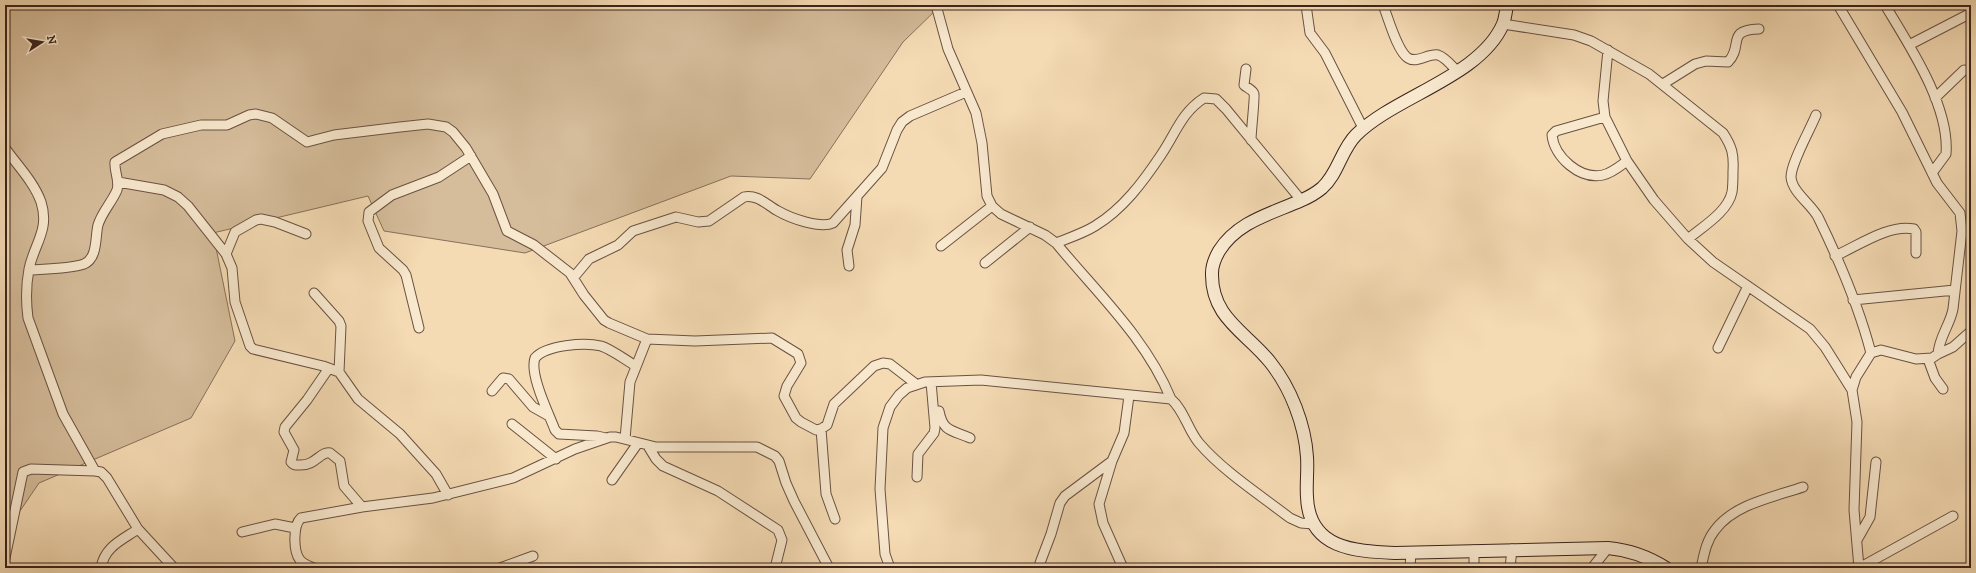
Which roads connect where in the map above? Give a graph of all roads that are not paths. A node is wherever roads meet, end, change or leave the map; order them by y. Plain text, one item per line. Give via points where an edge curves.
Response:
1 (936, 5) edge
2 (1306, 5) edge
3 (1383, 5) edge
4 (1508, 5) edge
5 (1838, 5) edge
6 (1889, 7) edge
7 (1971, 13) edge
8 (1503, 24) junction
9 (1759, 29) dead end
10 (1910, 45) junction
11 (1608, 50) junction
12 (1246, 69) dead end
13 (1964, 70) dead end
14 (1457, 71) junction
15 (1662, 84) junction
16 (966, 92) junction
17 (1935, 98) junction
18 (1816, 115) dead end
19 (1605, 117) junction
20 (1364, 128) junction
21 (1251, 140) junction
22 (5, 148) edge
23 (470, 156) junction
24 (1627, 160) junction
25 (1932, 173) junction
26 (118, 182) junction
27 (857, 196) junction
28 (1301, 200) junction
29 (992, 206) junction
30 (1030, 228) junction
31 (306, 234) dead end
32 (1688, 239) junction
33 (1056, 243) junction
34 (941, 246) dead end
35 (1916, 253) dead end
36 (226, 254) junction
37 (1835, 256) junction
38 (985, 264) dead end
39 (848, 266) dead end
40 (28, 270) junction
41 (574, 277) junction
42 (1748, 286) junction
43 (1955, 290) junction
44 (314, 293) dead end
45 (1853, 300) junction
46 (419, 328) dead end
47 (1971, 331) edge
48 (647, 339) junction
49 (1718, 348) dead end
50 (1871, 353) junction
51 (1938, 354) junction
52 (1928, 359) junction
53 (636, 366) junction
54 (329, 368) junction
55 (339, 372) junction
56 (931, 382) junction
57 (916, 384) junction
58 (1942, 389) dead end
59 (1852, 390) junction
60 (492, 391) dead end
61 (1129, 396) junction
62 (1171, 399) junction
63 (933, 402) junction
64 (549, 416) junction
65 (512, 424) dead end
66 (821, 429) junction
67 (970, 438) dead end
68 (607, 439) junction
69 (625, 439) junction
70 (638, 443) junction
71 (648, 446) junction
72 (556, 459) junction
73 (1112, 461) junction
74 (1876, 462) dead end
75 (94, 471) junction
76 (917, 477) dead end
77 (612, 480) dead end
78 (1803, 487) dead end
79 (448, 495) junction
80 (362, 507) junction
81 (1953, 516) dead end
82 (835, 519) dead end
83 (1313, 524) junction
84 (295, 528) junction
85 (138, 529) junction
86 (242, 532) dead end
87 (1856, 540) junction
88 (1608, 548) junction
89 (1512, 549) junction
90 (1474, 550) junction
91 (1411, 552) junction
92 (533, 556) dead end
93 (5, 558) edge
94 (1040, 563) dead end
95 (101, 568) edge
96 (174, 568) edge
97 (314, 568) edge
98 (500, 568) edge
99 (775, 568) edge
100 (829, 568) edge
101 (890, 568) edge
102 (1123, 568) edge
103 (1410, 568) edge
104 (1474, 568) edge
105 (1510, 568) edge
106 (1592, 568) edge
107 (1666, 568) edge
108 (1701, 568) edge
109 (1859, 568) edge

1 - 16 street via 948,49
2 - 20 street via 1313,40 1325,53
3 - 14 street via 1401,51 1407,58 1414,60 1438,55
4 - 8 main road
5 - 25 street via 1902,112
6 - 10 street
7 - 10 street
8 - 11 street via 1574,35
8 - 14 main road via 1493,40
9 - 15 street via 1740,34 1733,57 1728,62 1706,61 1695,64
10 - 17 street
11 - 15 street
11 - 19 street via 1603,101
12 - 21 street via 1244,85 1253,91 1254,98 1250,124
13 - 17 street
14 - 20 main road via 1386,112
15 - 32 street via 1723,133 1732,146 1732,193 1727,203
16 - 27 street via 910,116 902,122 882,168
16 - 29 street via 980,127 984,181
17 - 25 street via 1947,147 1946,154
18 - 37 street via 1791,178 1795,188 1816,213
19 - 24 street
19 - 24 street via 1556,131 1552,135 1552,141 1566,162 1575,169 1592,174 1605,175
20 - 28 main road via 1346,147 1331,178 1322,189
21 - 28 street
21 - 33 street via 1216,99 1204,98 1184,115 1161,154 1122,206 1094,227
22 - 40 street via 36,192 44,216 44,225
23 - 26 street via 453,132 438,124 334,135 307,142 272,118 256,114 227,125 201,125 154,137 115,162
23 - 41 street via 493,194 507,231 534,245
23 - 46 street via 438,177 392,195 369,212 368,221 379,248 406,275
24 - 32 street via 1654,200
25 - 43 street via 1942,191 1956,206 1962,221
26 - 36 street via 158,187 178,197
26 - 40 street via 117,190 102,214 94,252 90,259 75,265
27 - 39 street via 855,225 847,250
27 - 41 street via 833,224 823,226 783,214 755,197 744,197 709,221 698,222 676,217 633,231 618,245 589,259
28 - 83 main road via 1261,216 1234,233 1215,258 1212,285 1222,313 1270,362 1298,413 1306,443 1307,498
29 - 30 street via 1001,214
29 - 34 street
30 - 33 street
30 - 38 street
31 - 36 street via 275,222 256,220 235,232
32 - 42 street via 1714,262
33 - 62 street via 1112,306 1165,384
35 - 37 street via 1916,232 1914,229 1904,228 1881,234
36 - 54 street via 234,273 236,309 250,346 259,351
37 - 45 street
40 - 75 street via 28,318 63,414
41 - 48 street via 584,296 604,320
42 - 49 street
42 - 59 street via 1810,329 1825,347
43 - 45 street
43 - 51 street via 1951,317 1941,336
44 - 55 street via 341,326
45 - 50 street
47 - 51 street via 1953,347
48 - 53 street
48 - 66 street via 695,341 772,338 798,354 801,362 784,391 785,400 801,422 812,429
50 - 52 street via 1881,350
50 - 59 street via 1862,365
51 - 52 street
52 - 58 street via 1934,378
53 - 64 street via 598,346 560,346 538,355 534,366
53 - 69 street via 630,382
54 - 55 street
54 - 80 street via 285,426 284,432 294,450 291,462 296,465 309,465 325,453 330,453 340,461 344,486
55 - 79 street via 358,399 400,434 436,474
56 - 57 street
56 - 61 street via 981,380
56 - 63 street
57 - 66 street via 890,364 874,366 834,404 827,425
57 - 101 street via 899,395 890,407 883,428 880,489 885,554
59 - 87 street via 1857,422 1854,510
60 - 64 street via 503,378 509,379 533,407
61 - 62 street
61 - 73 street via 1124,433
62 - 83 street via 1200,444 1223,465 1290,518 1301,523
63 - 67 street via 939,410 942,425
63 - 76 street via 934,433 918,454
64 - 68 street via 559,434
65 - 72 street
66 - 82 street via 826,494
68 - 69 street
68 - 72 street via 575,449
69 - 70 street
70 - 71 street
70 - 77 street
71 - 99 street via 663,466 718,491 778,530 782,540
71 - 100 street via 757,447 775,456 783,468 794,501
72 - 79 street via 513,478
73 - 94 street via 1065,496 1060,503
73 - 102 street via 1098,504 1103,523
74 - 87 street via 1870,517
75 - 85 street via 101,472 107,478
75 - 93 street via 27,469 16,502
78 - 108 street via 1751,505 1725,519 1714,530 1708,542
79 - 80 street
80 - 84 street via 307,516 297,522
81 - 109 street
83 - 91 main road via 1320,534 1344,546 1371,551
84 - 86 street via 275,524
84 - 97 street via 297,554 305,564
85 - 95 street via 109,549 102,558
85 - 96 street
87 - 109 street
88 - 89 main road
88 - 106 street
88 - 107 main road via 1637,553
89 - 90 main road
89 - 105 street
90 - 91 main road
90 - 104 street
91 - 103 street
92 - 98 street

